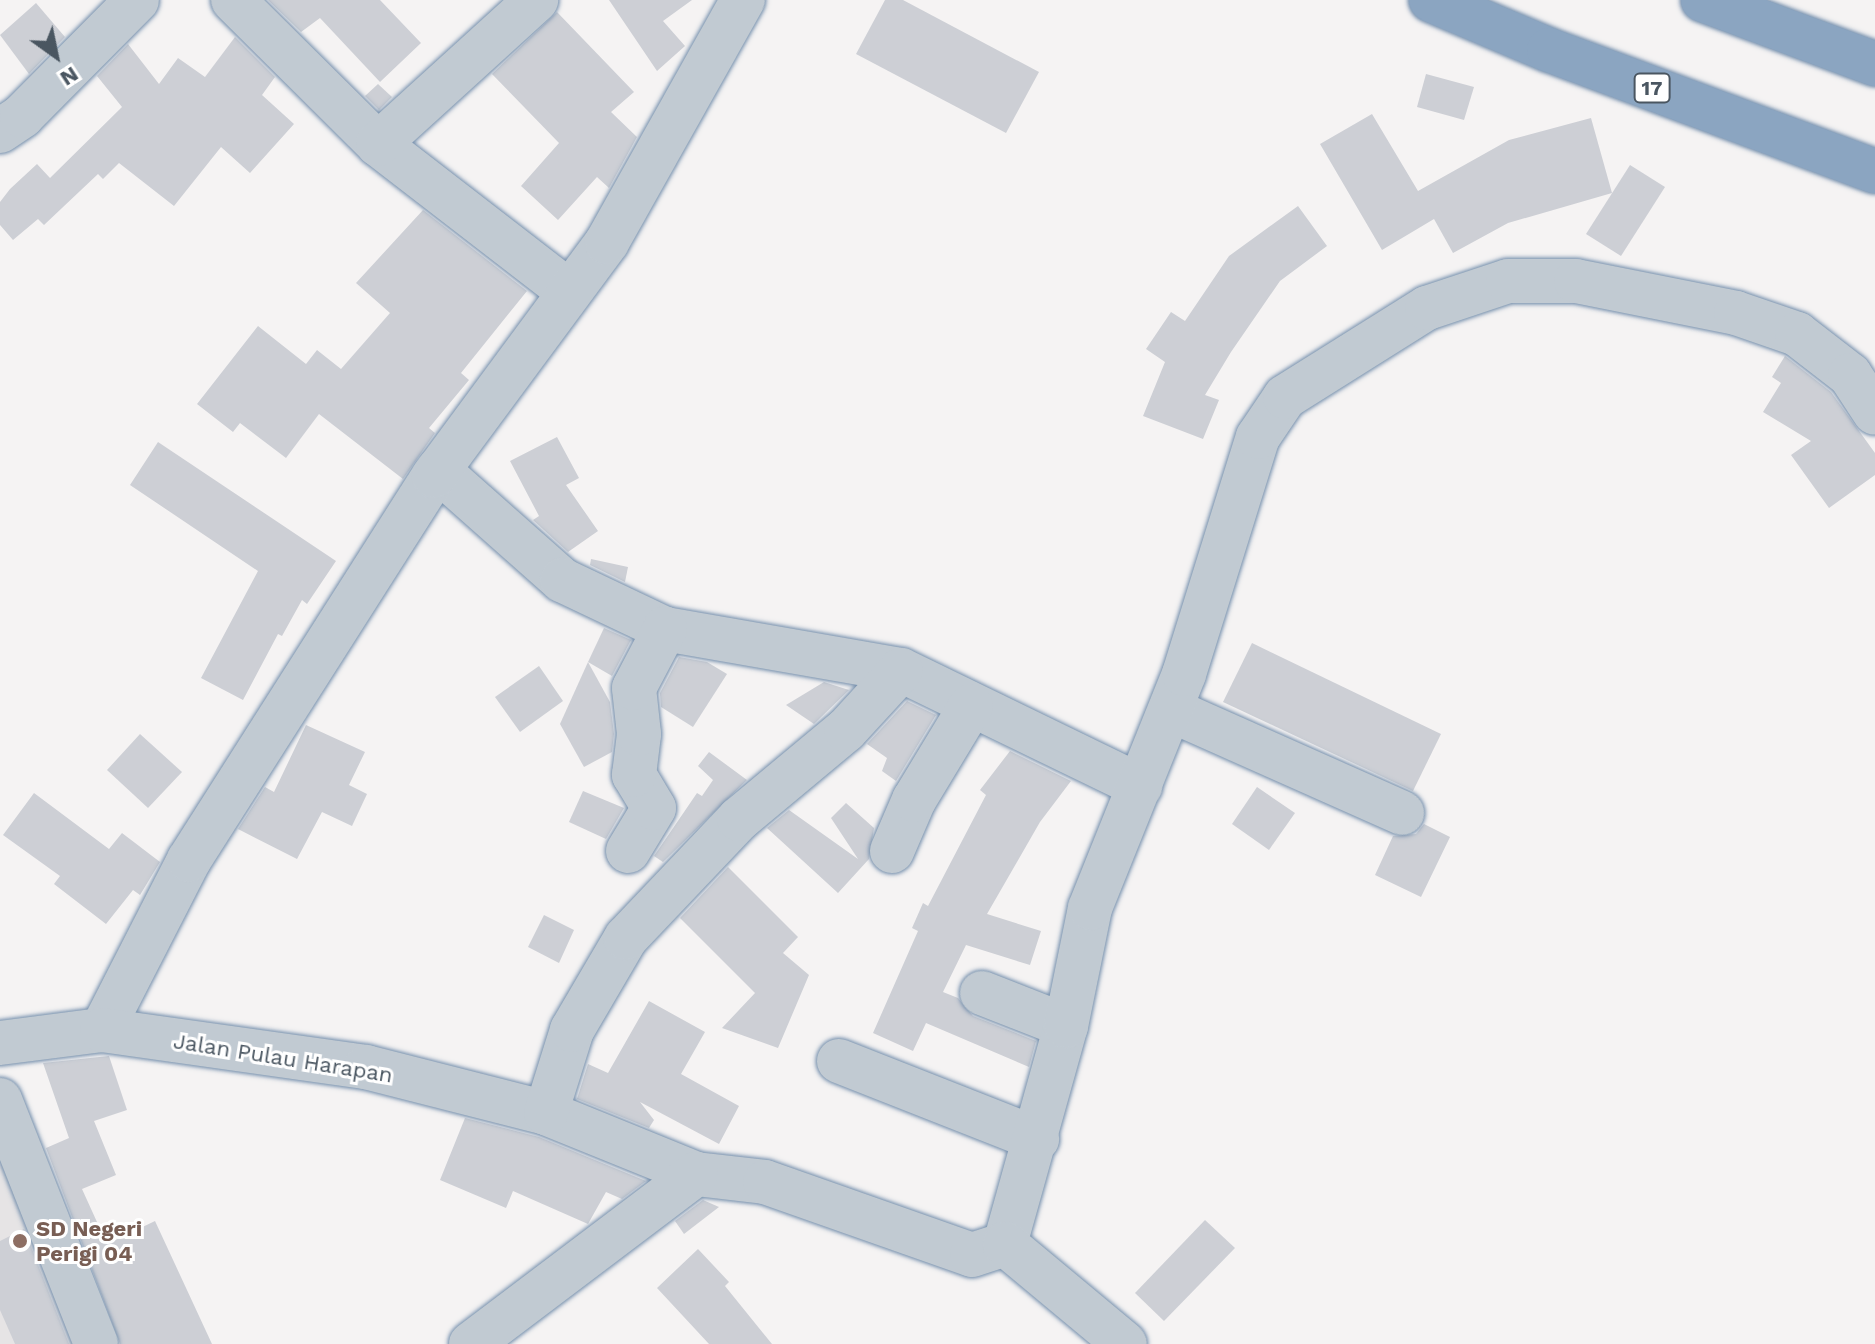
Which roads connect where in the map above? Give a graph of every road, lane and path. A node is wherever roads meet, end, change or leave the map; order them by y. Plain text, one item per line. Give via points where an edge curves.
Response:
1 (137, 0) edge
2 (233, 0) edge
3 (536, 0) edge
4 (743, 0) edge
5 (1431, 0) edge
6 (1703, 0) edge
7 (1875, 64) edge
8 (0, 131) edge
9 (378, 144) junction
10 (1875, 171) edge
11 (567, 290) junction
12 (1875, 413) edge
13 (438, 470) junction
14 (665, 629) junction
15 (901, 670) junction
16 (971, 706) junction
17 (1171, 710) junction
18 (1140, 786) junction
19 (1402, 813) dead end
20 (628, 851) dead end
21 (892, 851) dead end
22 (982, 993) dead end
23 (1066, 1026) junction
24 (102, 1030) junction
25 (0, 1043) edge
26 (839, 1061) dead end
27 (0, 1100) edge
28 (546, 1113) junction
29 (1037, 1139) junction
30 (696, 1174) junction
31 (1005, 1244) junction
32 (482, 1342) edge
33 (96, 1344) edge
34 (1125, 1344) edge

1 - 8 street via 22,116
2 - 9 street
3 - 9 street
4 - 11 street via 607,242
5 - 10 highway, 17 via 1549,50
6 - 7 highway
9 - 11 street
11 - 13 street
12 - 17 street via 1850,375 1797,334 1736,313 1576,281 1508,281 1427,308 1285,397 1258,437
13 - 14 street via 562,580
13 - 24 street via 189,860
14 - 15 street
14 - 20 street via 634,688 639,734 634,775 654,808
15 - 16 street
15 - 28 street via 846,730 739,819 626,938 572,1030
16 - 18 street
16 - 21 street via 914,800
17 - 18 street
17 - 19 street
18 - 23 street via 1090,908
22 - 23 street
23 - 29 street
24 - 25 street, Jalan Pulau Harapan
24 - 28 street, Jalan Pulau Harapan via 366,1067
26 - 29 street
27 - 33 street
28 - 30 street, Jalan Pulau Harapan
29 - 31 street
30 - 31 street, Jalan Pulau Harapan via 765,1182 972,1255
30 - 32 street
31 - 34 street

